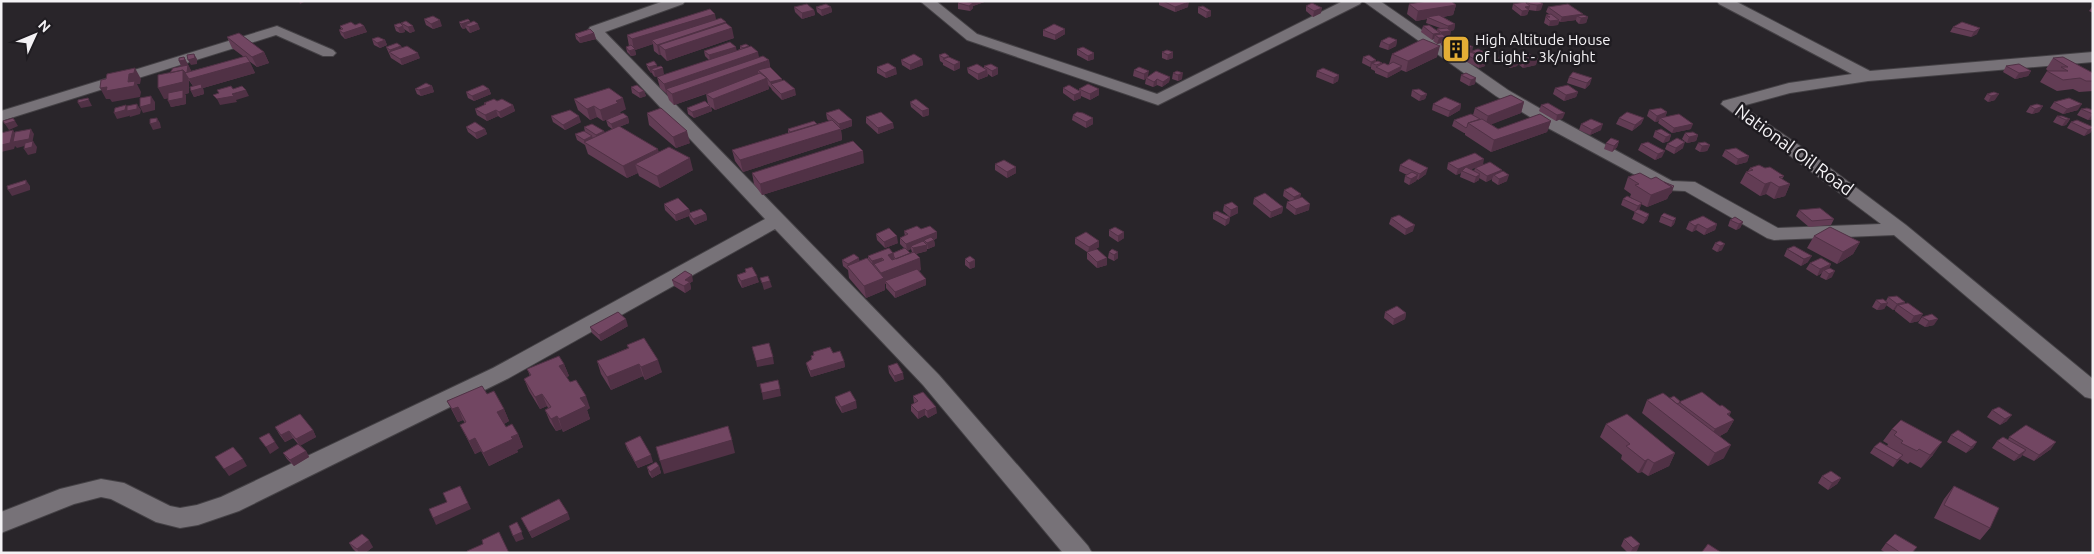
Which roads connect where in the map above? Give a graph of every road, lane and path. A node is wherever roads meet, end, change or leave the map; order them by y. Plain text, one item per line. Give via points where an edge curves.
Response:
1 (678, 1) edge
2 (927, 1) edge
3 (1355, 1) edge
4 (1370, 1) edge
5 (1724, 1) edge
6 (328, 52) dead end
7 (2093, 57) edge
8 (1868, 76) junction
9 (1, 116) edge
10 (777, 220) junction
11 (1899, 229) junction
12 (2093, 391) edge
13 (1, 523) edge
14 (1079, 553) edge

1 - 10 street via 595,30
2 - 3 street via 972,37 1158,100
4 - 11 street via 1502,93 1554,124 1669,186 1689,186 1774,234
5 - 8 street
6 - 9 street via 278,30
7 - 8 street, National Oil Road
8 - 11 street, National Oil Road via 1789,88 1730,104
10 - 13 street via 501,374 230,504 180,518 165,515 115,490 101,488 69,496
10 - 14 street via 931,380
11 - 12 street, National Oil Road

